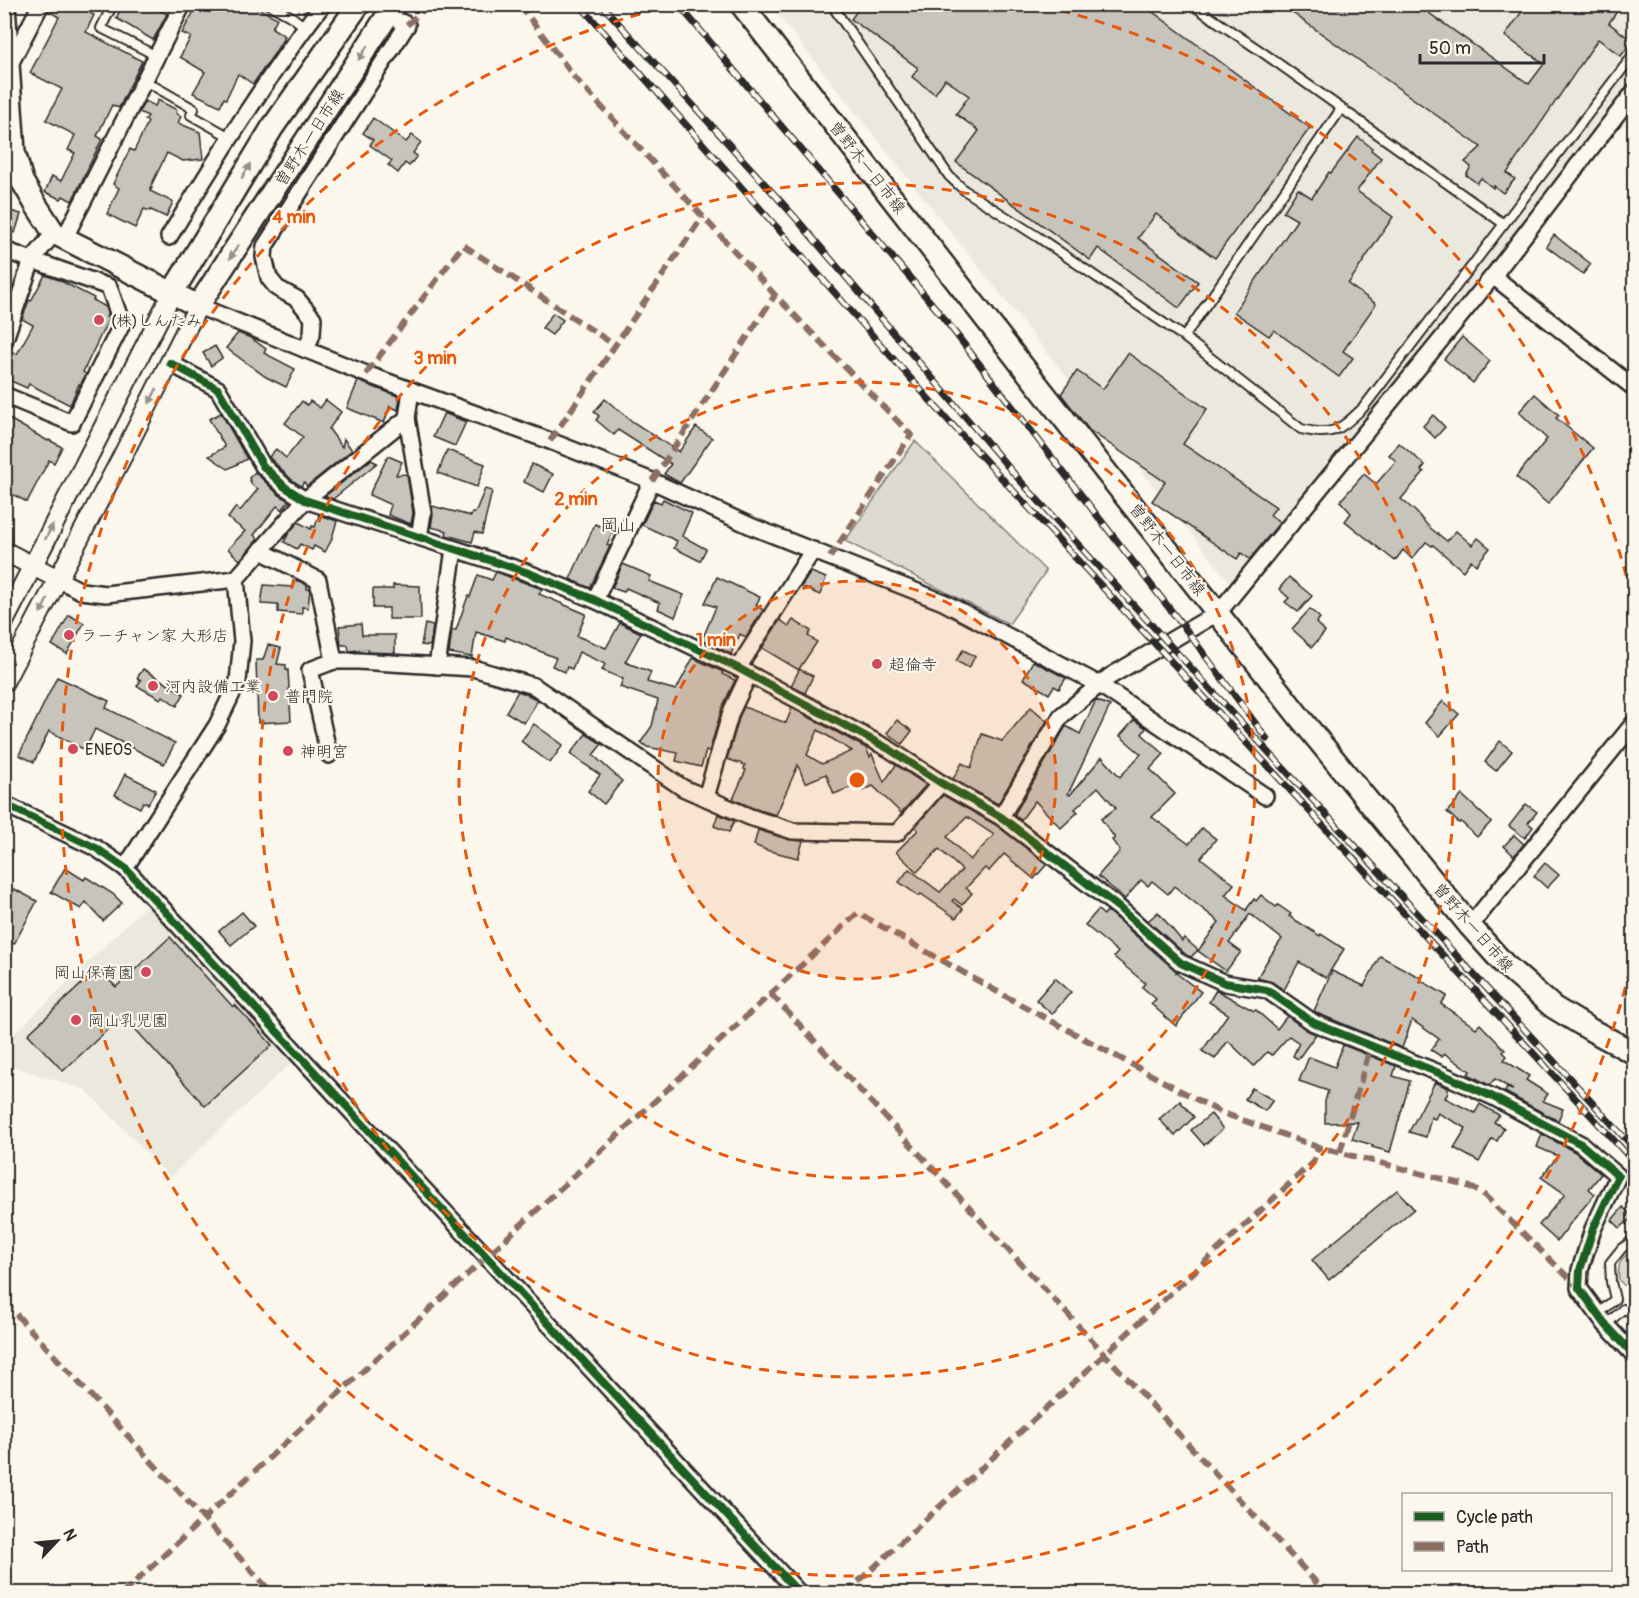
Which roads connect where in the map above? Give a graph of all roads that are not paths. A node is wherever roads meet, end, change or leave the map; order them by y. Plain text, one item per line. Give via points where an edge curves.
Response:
1 (41, 4) edge
2 (113, 4) edge
3 (183, 4) edge
4 (268, 4) edge
5 (323, 4) edge
6 (359, 4) edge
7 (741, 4) edge
8 (831, 4) edge
9 (1191, 4) edge
10 (4, 5) edge
11 (398, 14) edge
12 (305, 27) junction
13 (1635, 54) edge
14 (157, 56) junction
15 (6, 70) edge
16 (145, 81) junction
17 (1635, 92) edge
18 (1341, 109) junction
19 (230, 137) junction
20 (1504, 224) junction
21 (59, 236) junction
22 (169, 237) dead end
23 (4, 250) edge
24 (32, 260) junction
25 (1493, 276) junction
26 (172, 293) junction
27 (198, 306) junction
28 (1184, 337) junction
29 (4, 342) edge
30 (306, 350) junction
31 (170, 363) junction
32 (1635, 388) edge
33 (411, 390) junction
34 (4, 395) edge
35 (407, 418) junction
36 (652, 481) junction
37 (305, 500) junction
38 (419, 537) junction
39 (454, 549) junction
40 (813, 550) junction
41 (4, 551) edge
42 (261, 551) junction
43 (32, 566) junction
44 (58, 579) junction
45 (236, 579) junction
46 (595, 600) junction
47 (1219, 612) junction
48 (4, 622) edge
49 (334, 661) junction
50 (437, 666) junction
51 (744, 671) junction
52 (4, 682) edge
53 (1100, 684) junction
54 (1635, 723) edge
55 (329, 755) dead end
56 (941, 783) junction
57 (1265, 796) dead end
58 (706, 797) junction
59 (4, 804) edge
60 (1001, 816) junction
61 (126, 868) junction
62 (1470, 926) junction
63 (1635, 1053) edge
64 (1635, 1240) edge
65 (1635, 1313) edge
66 (1602, 1320) junction
67 (1635, 1355) edge
68 (800, 1593) edge

1 - 15 street
2 - 14 lane via 101,28
3 - 14 street
4 - 12 lane
5 - 12 street
26 -> 6 main road, 曽野木一日市線 via 272,128
7 - 47 main road, 曽野木一日市線
8 - 28 lane via 949,176 964,190
9 - 18 lane
10 - 15 main road
11 -> 27 main road, 曽野木一日市線
11 - 30 street via 407,26 265,246 269,278 277,288 297,299 313,318
12 - 19 street
13 - 20 lane
14 - 16 street
15 - 21 main road via 14,152 22,181
16 - 19 lane via 194,109 191,115
16 - 21 street
17 - 25 street
18 - 20 lane
18 - 28 lane
19 - 22 street
20 - 28 lane via 1363,408 1334,431 1301,429
21 - 24 street
21 - 26 main road
23 - 24 street
24 - 29 street
24 - 34 street via 109,287 122,324 72,423
25 - 32 street
25 - 47 street
26 - 27 main road
43 -> 26 street
27 - 30 street
27 - 31 street
30 - 33 street
31 - 37 street via 219,389 262,466
31 -> 44 street
33 - 35 street
33 - 36 street
35 - 37 street
35 - 38 street via 423,513
36 - 40 street
36 - 46 street
37 - 38 street
37 - 42 street
38 - 39 street
39 - 46 street
39 - 50 street
40 - 51 street
40 - 53 street via 943,602
41 - 43 street
42 - 45 street
42 - 49 street via 318,580
43 - 44 street
43 - 48 street
44 - 45 street via 81,591 106,594
44 -> 52 street
45 - 61 street via 242,641 238,681 217,725
46 - 51 street
47 - 53 street
47 - 62 main road, 曽野木一日市線
49 - 50 street
49 - 55 street via 310,670
50 - 58 street via 473,668 534,686 683,788
51 - 56 street via 889,749
51 - 58 street
53 - 57 street
53 - 60 street via 1061,716
54 - 62 street
56 - 58 street via 897,833 793,831
56 - 60 street
59 - 61 street via 96,848
60 - 66 street via 1118,907 1181,963 1225,983 1267,990 1314,1023 1493,1097 1581,1144 1618,1176 1593,1229 1580,1270 1579,1288
61 - 68 street
62 - 63 main road, 曽野木一日市線 via 1504,964 1553,1007
64 - 66 lane via 1610,1263 1616,1299
65 - 66 lane via 1623,1309
66 - 67 street

